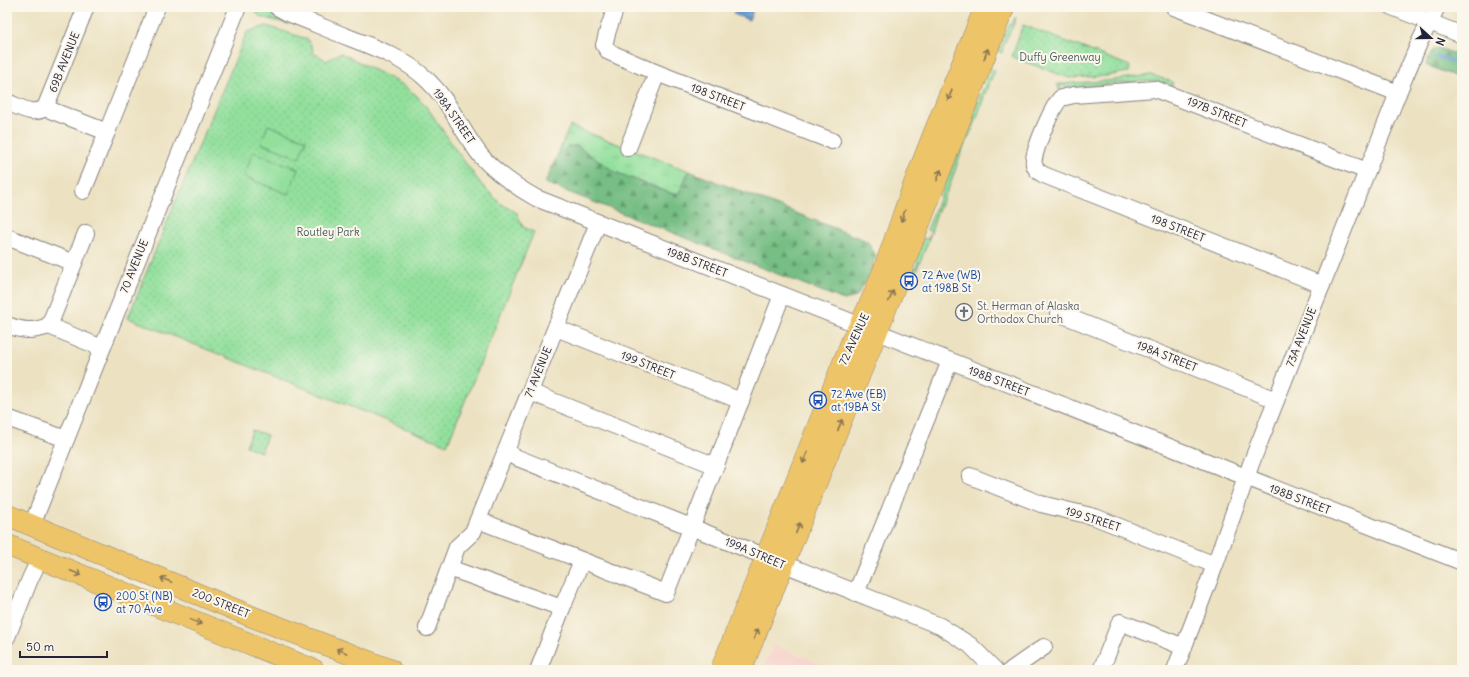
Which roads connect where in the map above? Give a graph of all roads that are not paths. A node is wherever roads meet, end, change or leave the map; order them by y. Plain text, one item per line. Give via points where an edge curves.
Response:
1 (86, 7) edge
2 (157, 7) edge
3 (238, 7) edge
4 (277, 7) edge
5 (616, 7) edge
6 (985, 7) edge
7 (1004, 7) edge
8 (1174, 7) edge
9 (1392, 7) edge
10 (1437, 7) edge
11 (1430, 22) junction
12 (1462, 35) edge
13 (657, 73) junction
14 (1398, 93) junction
15 (1061, 98) joint
16 (7, 102) edge
17 (41, 110) junction
18 (107, 132) junction
19 (832, 141) dead end
20 (628, 148) dead end
21 (1367, 171) junction
22 (83, 191) dead end
23 (536, 198) joint
24 (598, 223) junction
25 (86, 233) dead end
26 (7, 237) edge
27 (74, 263) junction
28 (1322, 285) junction
29 (782, 295) junction
30 (1058, 313) dead end
31 (7, 325) edge
32 (48, 326) junction
33 (556, 328) junction
34 (868, 329) junction
35 (102, 348) junction
36 (950, 362) junction
37 (530, 392) junction
38 (1276, 400) junction
39 (741, 401) junction
40 (7, 418) edge
41 (66, 439) junction
42 (505, 453) junction
43 (716, 466) junction
44 (970, 476) dead end
45 (1246, 477) junction
46 (7, 515) edge
47 (478, 520) junction
48 (32, 525) junction
49 (691, 527) junction
50 (7, 535) edge
51 (7, 545) edge
52 (40, 558) junction
53 (774, 560) junction
54 (582, 561) junction
55 (1462, 562) edge
56 (1215, 565) junction
57 (449, 568) junction
58 (856, 593) junction
59 (562, 608) junction
60 (427, 628) dead end
61 (7, 637) edge
62 (1044, 647) dead end
63 (1184, 647) junction
64 (540, 668) dead end
65 (314, 670) edge
66 (391, 670) edge
67 (721, 670) edge
68 (741, 670) edge
69 (995, 670) edge
70 (1012, 670) edge
71 (1101, 670) edge
72 (1175, 670) edge

1 - 17 street, 69B AVENUE
2 - 18 street
3 - 35 street, 70 AVENUE
4 - 23 street, 198A STREET via 404,62 439,92 481,155 494,169 510,183
5 - 13 street, 198 STREET via 604,45 609,52
6 -> 34 main road, 72 AVENUE via 912,189 892,250 866,313
34 -> 7 main road, 72 AVENUE
8 - 14 street
9 - 11 street
10 - 11 street, 73A AVENUE
11 - 12 street
11 - 14 street, 73A AVENUE
13 - 19 street, 198 STREET
13 - 20 street
14 - 21 street, 73A AVENUE
15 - 21 street, 197B STREET via 1156,89
15 - 28 street, 198 STREET via 1053,107 1035,152 1033,162 1036,169 1051,178
16 - 17 street via 30,111
17 - 18 street
18 - 22 street
21 - 28 street, 73A AVENUE
23 - 24 street, 198B STREET
24 - 29 street, 198B STREET
24 - 33 street, 71 AVENUE
25 - 27 street
26 - 27 street
27 - 32 street
28 - 38 street, 73A AVENUE
29 - 34 street, 198B STREET
29 - 39 street
30 - 38 street, 198A STREET
31 - 32 street via 30,331
32 - 35 street
33 - 37 street, 71 AVENUE
33 - 39 street, 199 STREET
34 - 36 street, 198B STREET
34 - 53 main road, 72 AVENUE via 853,338
35 - 41 street, 70 AVENUE
36 - 45 street, 198B STREET
36 - 58 street
37 - 42 street, 71 AVENUE
37 - 43 street
38 - 45 street, 73A AVENUE
39 - 43 street
40 - 41 street
41 - 48 street, 70 AVENUE
42 - 47 street, 71 AVENUE
42 - 49 street, 199A STREET
43 - 49 street
44 - 56 street, 199 STREET via 1041,504 1095,517
45 - 55 street, 198B STREET
45 - 56 street, 73A AVENUE
46 - 48 main road, 200 STREET
47 - 54 street
47 - 57 street, 71 AVENUE via 473,532 457,547
48 - 50 main road via 22,532
66 -> 48 main road, 200 STREET
49 - 53 street, 199A STREET
49 - 54 street via 666,593
51 - 52 main road
52 - 61 street
52 -> 65 main road
53 - 58 street, 199A STREET
53 - 67 main road, 72 AVENUE
68 -> 53 main road, 72 AVENUE
54 - 59 street
56 - 63 street, 73A AVENUE
57 - 59 street
57 - 60 street, 71 AVENUE
58 - 69 street, 199A STREET via 940,626 970,645
59 - 64 street
62 - 70 street
63 - 71 street via 1120,622
63 - 72 street, 73A AVENUE

